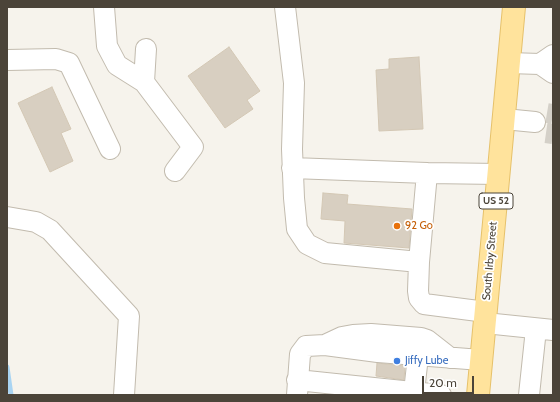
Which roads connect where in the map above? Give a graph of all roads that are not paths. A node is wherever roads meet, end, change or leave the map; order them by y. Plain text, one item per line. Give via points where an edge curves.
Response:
1 (104, 7) edge
2 (285, 7) edge
3 (514, 7) edge
4 (146, 49) dead end
5 (7, 60) edge
6 (509, 63) junction
7 (549, 64) edge
8 (144, 82) junction
9 (504, 119) junction
10 (543, 123) tunnel mouth
11 (110, 149) dead end
12 (292, 168) junction
13 (175, 171) dead end
14 (427, 173) junction
15 (499, 174) junction
16 (7, 217) edge
17 (419, 262) junction
18 (485, 318) junction
19 (544, 330) edge
20 (325, 345) junction
21 (418, 356) junction
22 (450, 358) junction
23 (481, 360) junction
24 (297, 387) edge
25 (414, 392) junction
26 (124, 395) edge
27 (441, 395) edge
28 (478, 395) edge
29 (529, 395) edge

1 - 8 lane via 107,46 117,64
2 - 12 lane via 294,83
3 - 6 main road, South Irby Street / US 52
4 - 8 lane
5 - 11 lane via 56,59 69,63
6 - 7 lane
6 - 9 main road, South Irby Street / US 52
8 - 13 lane via 193,147
9 - 10 lane
9 - 15 main road, South Irby Street / US 52
12 - 14 lane
12 - 17 lane via 297,229 307,244 325,253
14 - 15 lane
14 - 17 lane
15 - 18 main road, South Irby Street / US 52
16 - 26 lane via 36,222 50,230 130,316
17 - 18 lane via 418,291 419,298 424,304
18 - 19 lane
18 - 23 main road, South Irby Street / US 52
19 - 29 lane
20 - 21 lane
20 - 22 lane via 353,334 421,338
20 - 24 lane via 306,346 300,354
21 - 22 lane
21 - 25 lane
22 - 23 lane
23 - 28 main road, South Irby Street / US 52
24 - 25 lane
25 - 27 lane

